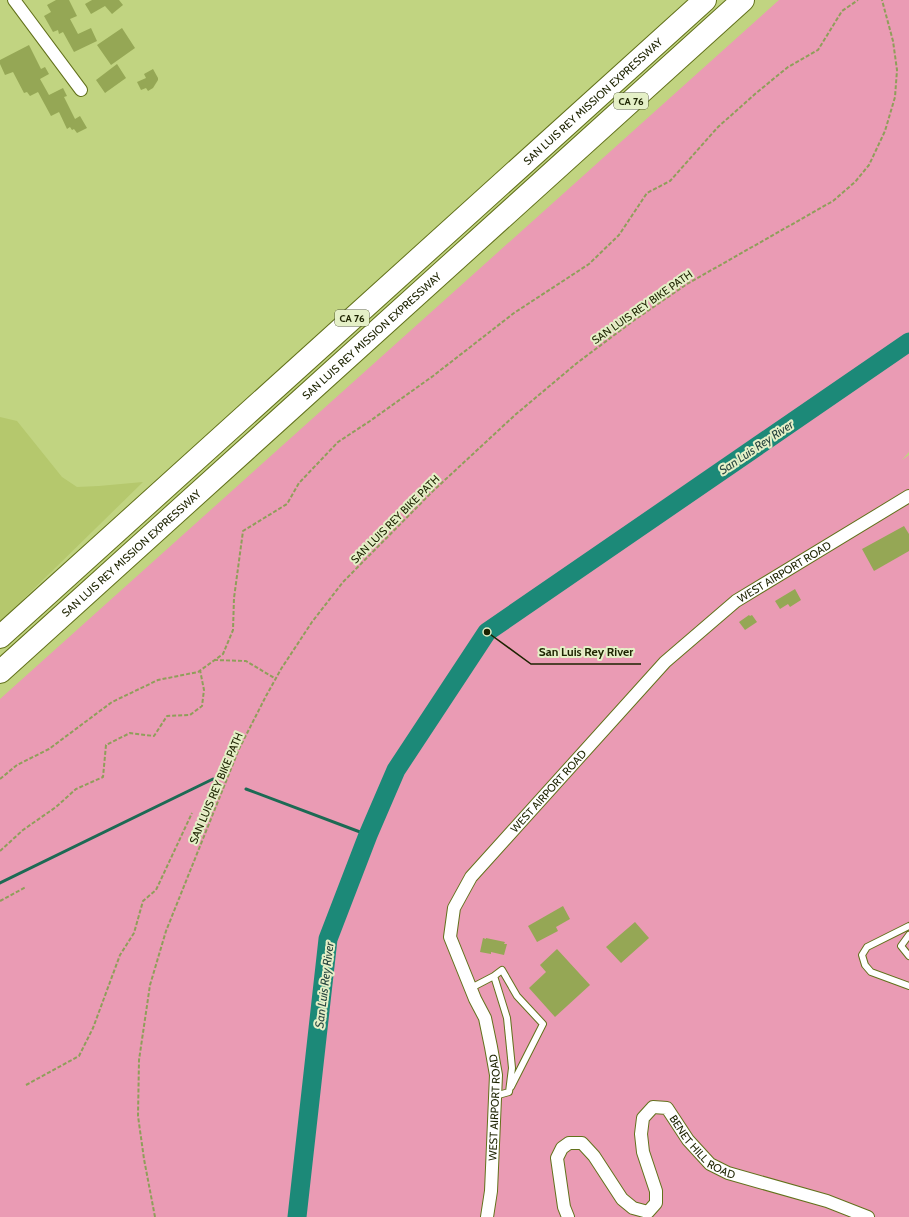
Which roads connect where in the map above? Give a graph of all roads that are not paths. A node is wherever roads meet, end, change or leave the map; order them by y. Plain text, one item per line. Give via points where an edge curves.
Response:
1 (14, 0) edge
2 (705, 0) edge
3 (743, 0) edge
4 (81, 90) dead end
5 (909, 496) edge
6 (0, 637) edge
7 (0, 672) edge
8 (909, 926) edge
9 (909, 936) edge
10 (909, 956) edge
11 (494, 976) junction
12 (909, 986) edge
13 (471, 988) junction
14 (509, 1092) junction
15 (495, 1096) junction
16 (487, 1217) edge
17 (568, 1217) edge
18 (868, 1217) edge

1 - 4 street
2 - 6 highway, SAN LUIS REY MISSION EXPRESSWAY / CA 76
3 - 7 highway, SAN LUIS REY MISSION EXPRESSWAY / CA 76
5 - 13 street, WEST AIRPORT ROAD via 736,601 665,662 476,871 454,908 450,937
8 - 12 lane via 867,947 862,956 871,972
9 - 10 lane via 901,946
11 - 13 lane
11 - 14 lane via 507,1018 512,1068
11 - 14 lane via 502,970 517,996 543,1024
13 - 15 street, WEST AIRPORT ROAD via 485,1018 496,1076
14 - 15 lane
15 - 16 street, WEST AIRPORT ROAD via 491,1191
17 - 18 street, BENET HILL ROAD via 564,1207 557,1158 562,1148 569,1143 582,1143 594,1156 622,1199 633,1208 648,1212 656,1203 656,1191 643,1152 641,1134 643,1118 653,1107 667,1108 688,1140 710,1164 728,1173 827,1201

